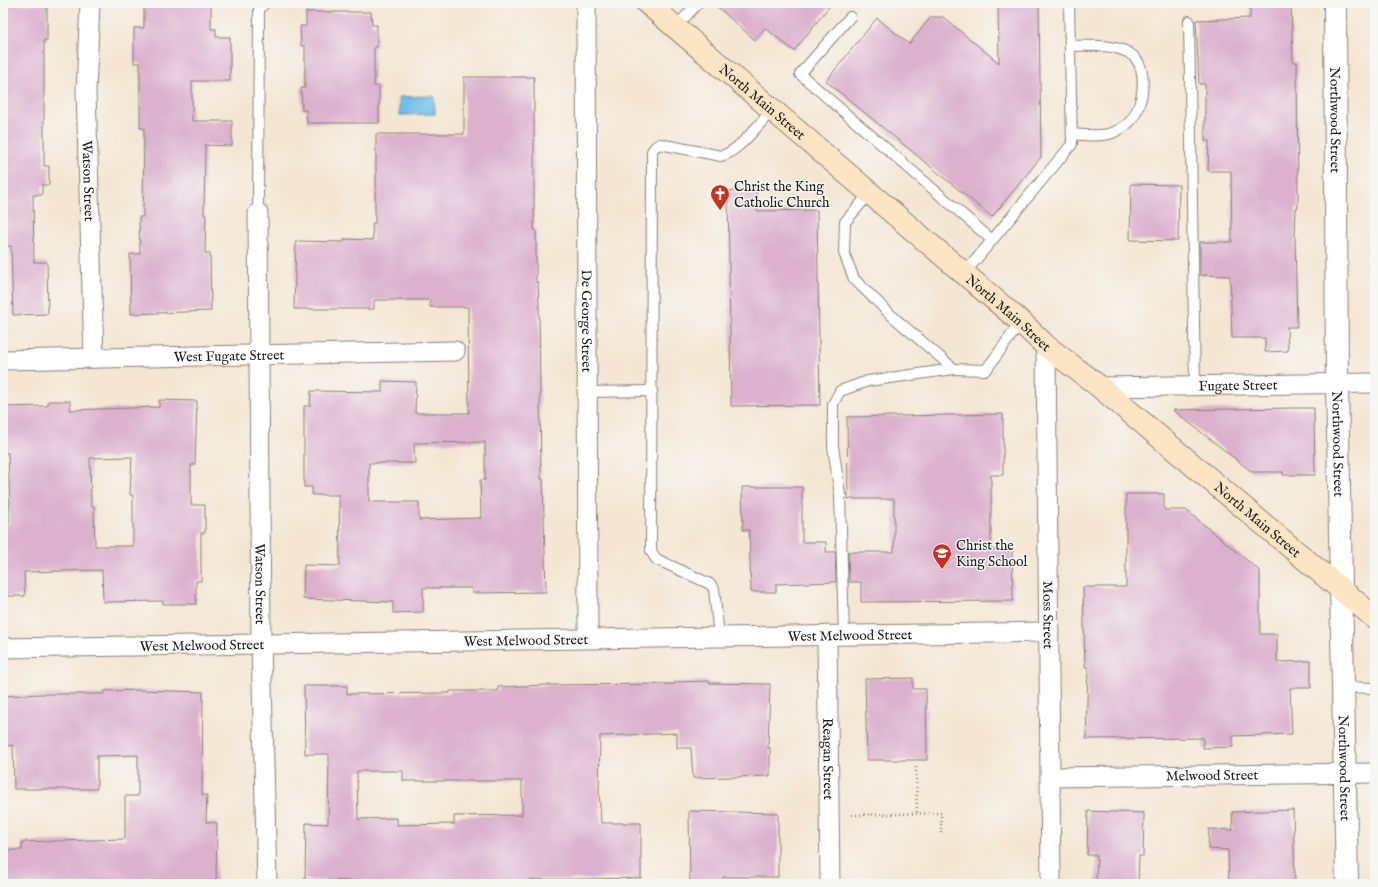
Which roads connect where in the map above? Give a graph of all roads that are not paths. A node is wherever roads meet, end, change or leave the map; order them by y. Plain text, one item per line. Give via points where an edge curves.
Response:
1 (90, 3) edge
2 (266, 3) edge
3 (586, 3) edge
4 (647, 3) edge
5 (698, 3) edge
6 (1069, 3) edge
7 (1335, 3) edge
8 (850, 17) dead end
9 (1189, 21) dead end
10 (676, 28) junction
11 (1070, 46) junction
12 (772, 110) junction
13 (1072, 134) junction
14 (870, 193) junction
15 (258, 213) joint
16 (992, 240) junction
17 (964, 274) junction
18 (1021, 322) junction
19 (1046, 346) junction
20 (455, 351) dead end
21 (260, 356) junction
22 (94, 358) junction
23 (3, 360) edge
24 (954, 368) junction
25 (1337, 383) junction
26 (1375, 383) edge
27 (1195, 385) junction
28 (1100, 387) junction
29 (652, 391) junction
30 (587, 392) junction
31 (1342, 590) junction
32 (1375, 618) edge
33 (1048, 632) junction
34 (835, 635) junction
35 (719, 636) junction
36 (588, 638) junction
37 (261, 643) junction
38 (3, 648) edge
39 (1344, 687) junction
40 (1375, 688) edge
41 (1345, 773) junction
42 (1375, 773) edge
43 (1050, 777) junction
44 (267, 884) edge
45 (830, 884) edge
46 (1051, 884) edge
47 (1347, 884) edge

1 - 22 street, Watson Street via 86,91
2 - 15 lane via 259,9
3 - 30 street, De George Street
4 - 10 main road, North Main Street
5 - 10 lane
6 - 11 lane
7 - 25 street, Northwood Street
8 - 16 lane via 800,74
9 - 27 lane
10 - 12 main road, North Main Street
11 - 13 lane
11 - 13 lane via 1099,46 1123,50 1134,56 1143,81 1139,108 1131,121 1112,133
12 - 14 main road, North Main Street
12 - 29 lane via 731,152 721,156 660,144 653,148
13 - 16 lane via 1072,144
14 - 17 main road, North Main Street
14 - 24 lane via 846,222 844,253 854,279 891,315
15 - 21 street, Watson Street
16 - 17 lane
17 - 18 main road, North Main Street
18 - 19 main road, North Main Street
18 - 24 lane via 986,370
19 - 28 main road, North Main Street
19 - 33 street, Moss Street
20 - 21 street, West Fugate Street
21 - 22 street, West Fugate Street
21 - 37 street, Watson Street
22 - 23 street, West Fugate Street
24 - 34 lane via 868,381 840,391 833,404 833,446 840,495
25 - 26 street, Fugate Street
25 - 27 street, Fugate Street
25 - 31 street, Northwood Street
27 - 28 street, Fugate Street
28 - 31 main road, North Main Street
29 - 30 lane
29 - 35 lane via 652,556 710,584 715,594
30 - 36 street, De George Street
31 - 32 main road, North Main Street
31 - 39 street, Northwood Street
33 - 34 street, West Melwood Street
33 - 43 street, Moss Street
34 - 35 street, West Melwood Street
34 - 45 street, Reagan Street
35 - 36 street, West Melwood Street
36 - 37 street, West Melwood Street
37 - 38 street, West Melwood Street
37 - 44 street, Watson Street
39 - 40 lane
39 - 41 street, Northwood Street
41 - 42 street, Melwood Street
41 - 43 street, Melwood Street
41 - 47 street, Northwood Street
43 - 46 street, Moss Street

